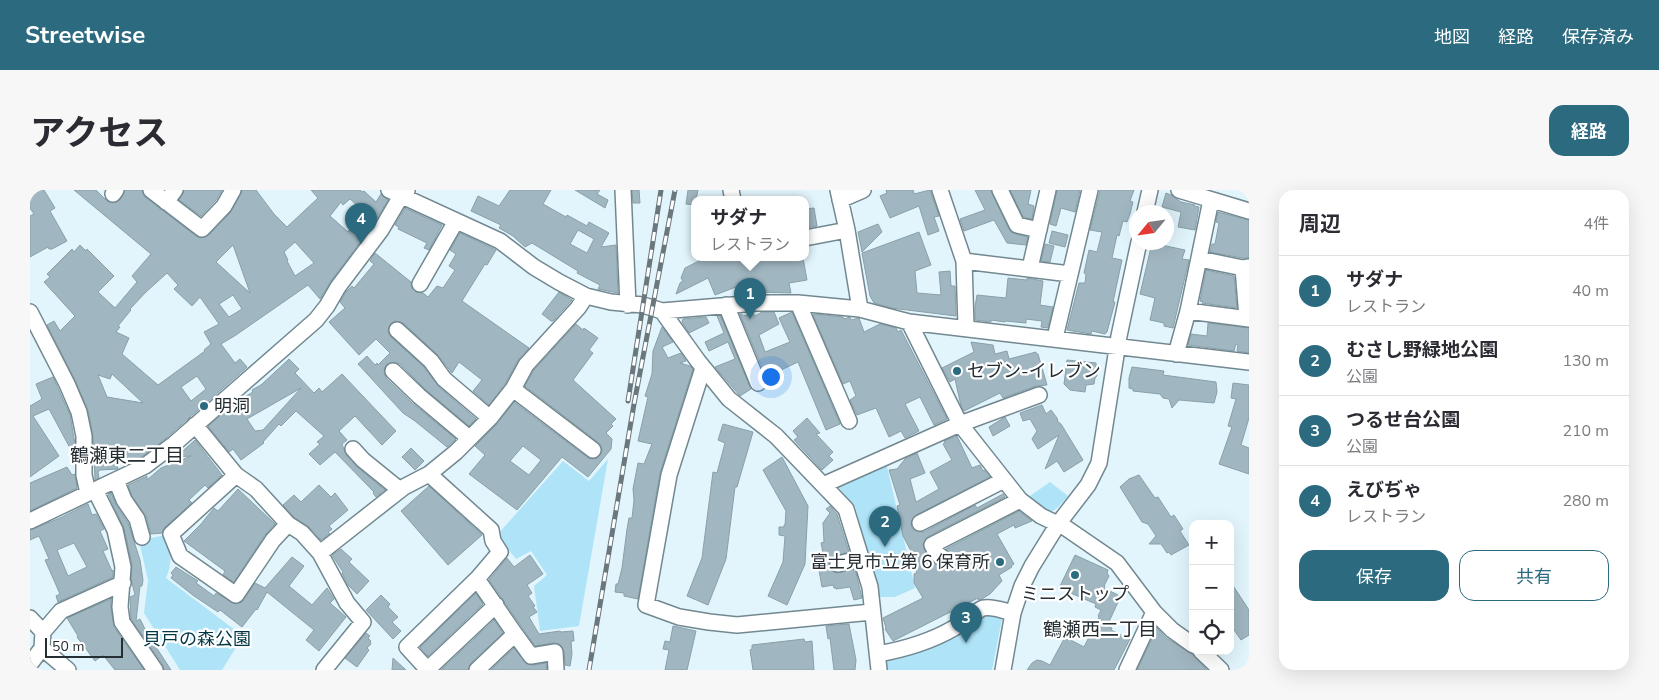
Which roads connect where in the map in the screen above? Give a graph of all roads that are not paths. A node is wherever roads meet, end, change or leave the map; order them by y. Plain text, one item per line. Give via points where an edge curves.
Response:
1 (151, 190) edge
2 (175, 190) edge
3 (233, 190) edge
4 (623, 190) edge
5 (863, 190) edge
6 (940, 190) edge
7 (1000, 190) edge
8 (1048, 190) edge
9 (1090, 190) edge
10 (1150, 190) edge
11 (1179, 190) edge
12 (399, 192) edge
13 (839, 195) edge
14 (1212, 200) junction
15 (166, 202) junction
16 (1147, 205) edge
17 (1249, 211) edge
18 (456, 221) junction
19 (847, 230) junction
20 (1039, 230) junction
21 (809, 237) edge
22 (1137, 250) edge
23 (1199, 259) junction
24 (964, 260) junction
25 (1246, 267) edge
26 (1030, 268) junction
27 (1070, 274) junction
28 (420, 284) dead end
29 (586, 296) junction
30 (798, 303) junction
31 (628, 304) junction
32 (726, 304) junction
33 (860, 309) junction
34 (662, 311) junction
35 (1188, 311) junction
36 (30, 312) edge
37 (1248, 318) edge
38 (909, 322) junction
39 (966, 327) junction
40 (397, 330) dead end
41 (1055, 338) junction
42 (1117, 346) junction
43 (1176, 354) junction
44 (1249, 362) edge
45 (704, 368) junction
46 (393, 371) dead end
47 (758, 383) dead end
48 (513, 389) junction
49 (1039, 395) dead end
50 (490, 418) junction
51 (849, 421) dead end
52 (960, 424) junction
53 (195, 425) junction
54 (469, 438) junction
55 (353, 449) dead end
56 (594, 450) dead end
57 (429, 474) junction
58 (236, 475) junction
59 (116, 480) junction
60 (1004, 480) junction
61 (823, 485) junction
62 (400, 490) junction
63 (91, 491) junction
64 (1020, 500) junction
65 (30, 521) edge
66 (920, 523) dead end
67 (288, 524) junction
68 (1058, 524) junction
69 (142, 537) dead end
70 (320, 553) junction
71 (935, 557) dead end
72 (862, 558) junction
73 (838, 564) dead end
74 (477, 579) junction
75 (123, 584) junction
76 (496, 605) junction
77 (872, 612) junction
78 (1154, 612) junction
79 (1013, 613) junction
80 (30, 618) edge
81 (43, 632) junction
82 (515, 634) junction
83 (1189, 642) edge
84 (42, 648) junction
85 (878, 654) junction
86 (1205, 655) edge
87 (30, 664) edge
88 (68, 670) edge
89 (155, 670) edge
90 (324, 670) edge
91 (428, 670) edge
92 (477, 670) edge
93 (556, 670) edge
94 (879, 670) edge
95 (1003, 670) edge
96 (1127, 670) edge
97 (1221, 670) edge

1 - 15 street
2 - 15 street
3 - 15 street via 224,206 202,230
4 - 31 street
5 - 13 street
6 - 24 street
7 - 20 street via 1017,225
8 - 20 street
9 - 27 street
10 - 16 street
11 - 14 street
12 - 18 street
12 - 53 street via 381,230 316,320
13 - 19 street
14 - 17 street
14 - 23 street
18 - 28 street
18 - 29 street via 500,241 534,267
19 - 21 street
19 - 33 street
20 - 26 street
22 - 42 street
23 - 25 street
23 - 35 street
24 - 26 street
24 - 39 street
25 - 37 street
26 - 27 street
27 - 41 street
29 - 31 street
29 - 48 street via 526,366
30 - 32 street
30 - 33 street
30 - 51 street
31 - 34 street
32 - 34 street
32 - 47 street
33 - 38 street
34 - 45 street
35 - 37 street
35 - 43 street
36 - 63 street via 79,412 84,436 84,475
38 - 39 street
38 - 52 street
39 - 41 street
40 - 50 street via 431,361 444,379
41 - 42 street
42 - 43 street
42 - 68 street via 1099,463 1088,485
43 - 44 street
45 - 61 street via 729,399 776,436
45 - 77 street via 669,475 646,605 680,617 737,625
46 - 54 street
48 - 50 street
48 - 56 street
49 - 52 street
50 - 54 street
52 - 60 street
52 - 61 street
53 - 58 street
53 - 59 street via 145,466
54 - 57 street
55 - 62 street
57 - 62 street
57 - 74 street via 491,530 500,552
58 - 67 street via 256,490
58 - 67 street via 171,534 180,556 236,595 273,540
59 - 63 street
59 - 69 street via 124,500 138,519
60 - 64 street
60 - 66 street
61 - 72 street via 846,509
62 - 70 street
63 - 65 street
63 - 75 street via 115,530
64 - 68 street
64 - 71 street via 932,545
67 - 70 street via 302,533
68 - 78 street via 1117,563
68 - 79 street via 1032,566
70 - 90 street via 347,603 362,622
72 - 73 street
72 - 77 street via 870,587
74 - 76 street
74 - 91 street via 407,647
75 - 81 street via 61,611
75 - 89 street via 122,622
76 - 82 street
76 - 91 street
77 - 85 street
78 - 83 street
78 - 96 street
79 - 85 street via 989,607 980,609 930,641
79 - 95 street
80 - 81 street
81 - 84 street
82 - 92 street
82 - 93 street via 531,656 556,652
84 - 87 street
84 - 88 street
85 - 94 street
86 - 97 street

